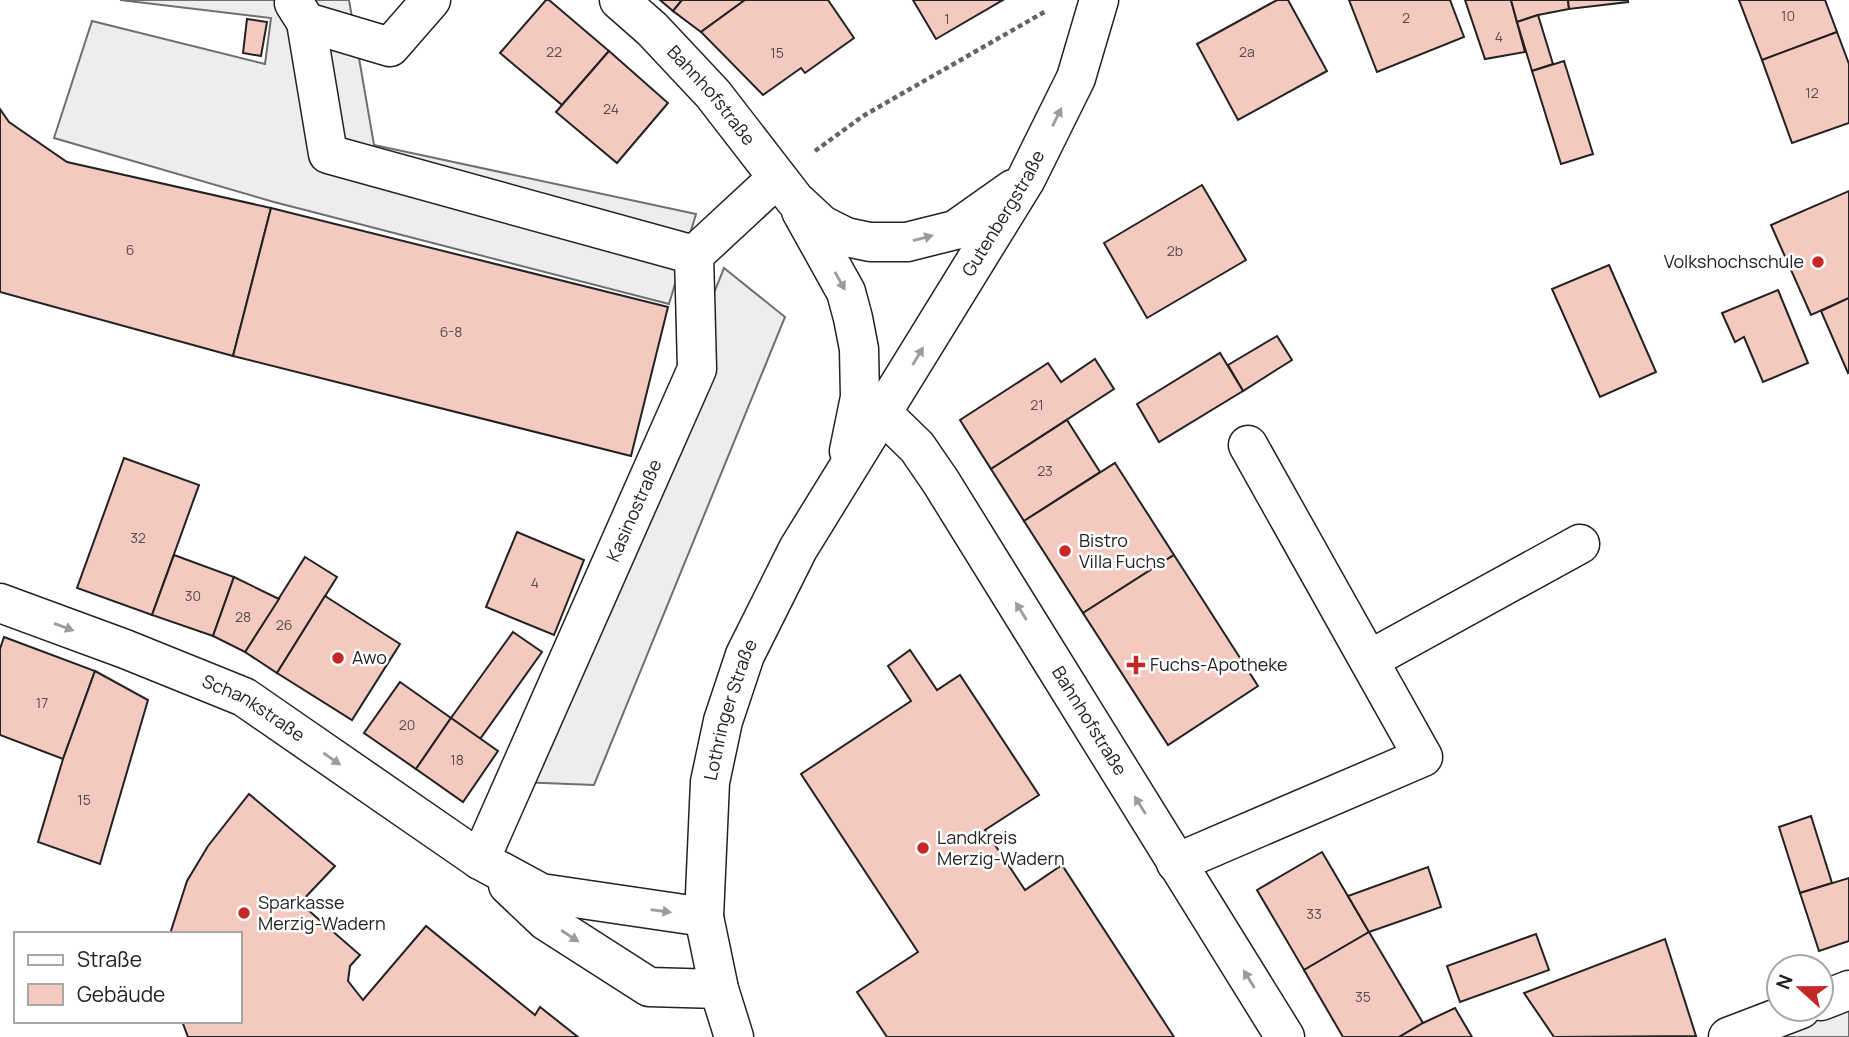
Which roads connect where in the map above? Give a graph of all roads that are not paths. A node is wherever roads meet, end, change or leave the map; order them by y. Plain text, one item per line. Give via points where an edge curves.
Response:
1 (431, 0) edge
2 (619, 0) edge
3 (1100, 0) edge
4 (299, 11) edge
5 (1026, 179) junction
6 (786, 189) junction
7 (694, 255) junction
8 (883, 414) junction
9 (1248, 445) dead end
10 (845, 473) junction
11 (1580, 544) dead end
12 (0, 603) edge
13 (1369, 660) junction
14 (480, 860) junction
15 (1176, 863) junction
16 (704, 917) junction
17 (719, 989) junction
18 (1765, 1023) edge
19 (734, 1037) edge
20 (1285, 1037) edge
21 (1728, 1037) edge

1 - 4 main road via 390,47
2 - 6 main road, Bahnhofstraße via 713,94
5 -> 3 main road, Gutenbergstraße via 1076,78
4 - 7 main road via 328,154
6 -> 5 main road, Bahnhofstraße via 822,225 846,237 907,242 954,230
8 -> 5 main road, Gutenbergstraße
6 - 7 main road
6 -> 10 main road, Bahnhofstraße via 846,292 859,349 860,397
7 - 14 main road, Kasinostraße via 697,369
8 - 10 main road, Lothringer Straße
15 -> 8 main road, Bahnhofstraße via 941,482 917,447
9 - 13 main road
10 - 16 main road, Lothringer Straße via 773,596 745,655 723,721 710,782
11 - 13 main road
12 -> 14 main road, Schankstraße via 244,697
13 - 15 main road via 1423,757
14 -> 16 main road, Schankstraße via 541,893
14 -> 17 main road, Schankstraße via 546,920 649,987
20 -> 15 main road, Bahnhofstraße
16 - 17 main road, Lothringer Straße
17 - 19 main road, Lothringer Straße
18 - 21 main road

